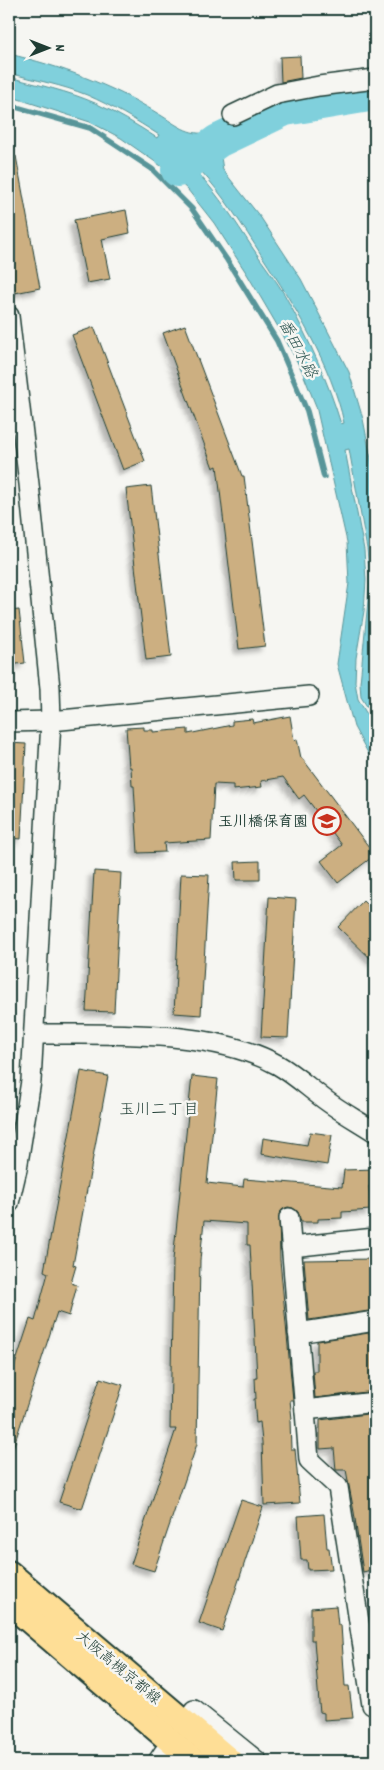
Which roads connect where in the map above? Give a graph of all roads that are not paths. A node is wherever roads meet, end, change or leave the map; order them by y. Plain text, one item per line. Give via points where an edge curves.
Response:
1 (375, 79) edge
2 (233, 115) dead end
3 (9, 316) edge
4 (309, 696) dead end
5 (51, 721) junction
6 (9, 722) edge
7 (34, 1034) junction
8 (375, 1132) edge
9 (9, 1203) edge
10 (288, 1218) dead end
11 (375, 1238) edge
12 (291, 1247) junction
13 (375, 1321) edge
14 (298, 1333) junction
15 (375, 1402) edge
16 (305, 1410) junction
17 (9, 1573) edge
18 (9, 1603) edge
19 (369, 1641) edge
20 (375, 1705) edge
21 (190, 1717) dead end
22 (194, 1761) edge
23 (230, 1761) edge
24 (257, 1761) edge

1 - 2 street via 278,94
3 - 5 street via 29,484
4 - 5 street
5 - 6 street
5 - 7 street
7 - 8 street via 185,1039 249,1052 279,1065 325,1101
7 - 9 street via 31,1081
10 - 12 street
11 - 12 street
12 - 14 street
13 - 14 street
14 - 16 street
15 - 16 street
16 - 19 street via 309,1460 338,1487
17 - 23 main road, 大阪高槻京都線
18 - 22 main road, 大阪高槻京都線
19 - 20 street via 372,1706
21 - 24 street via 194,1710

